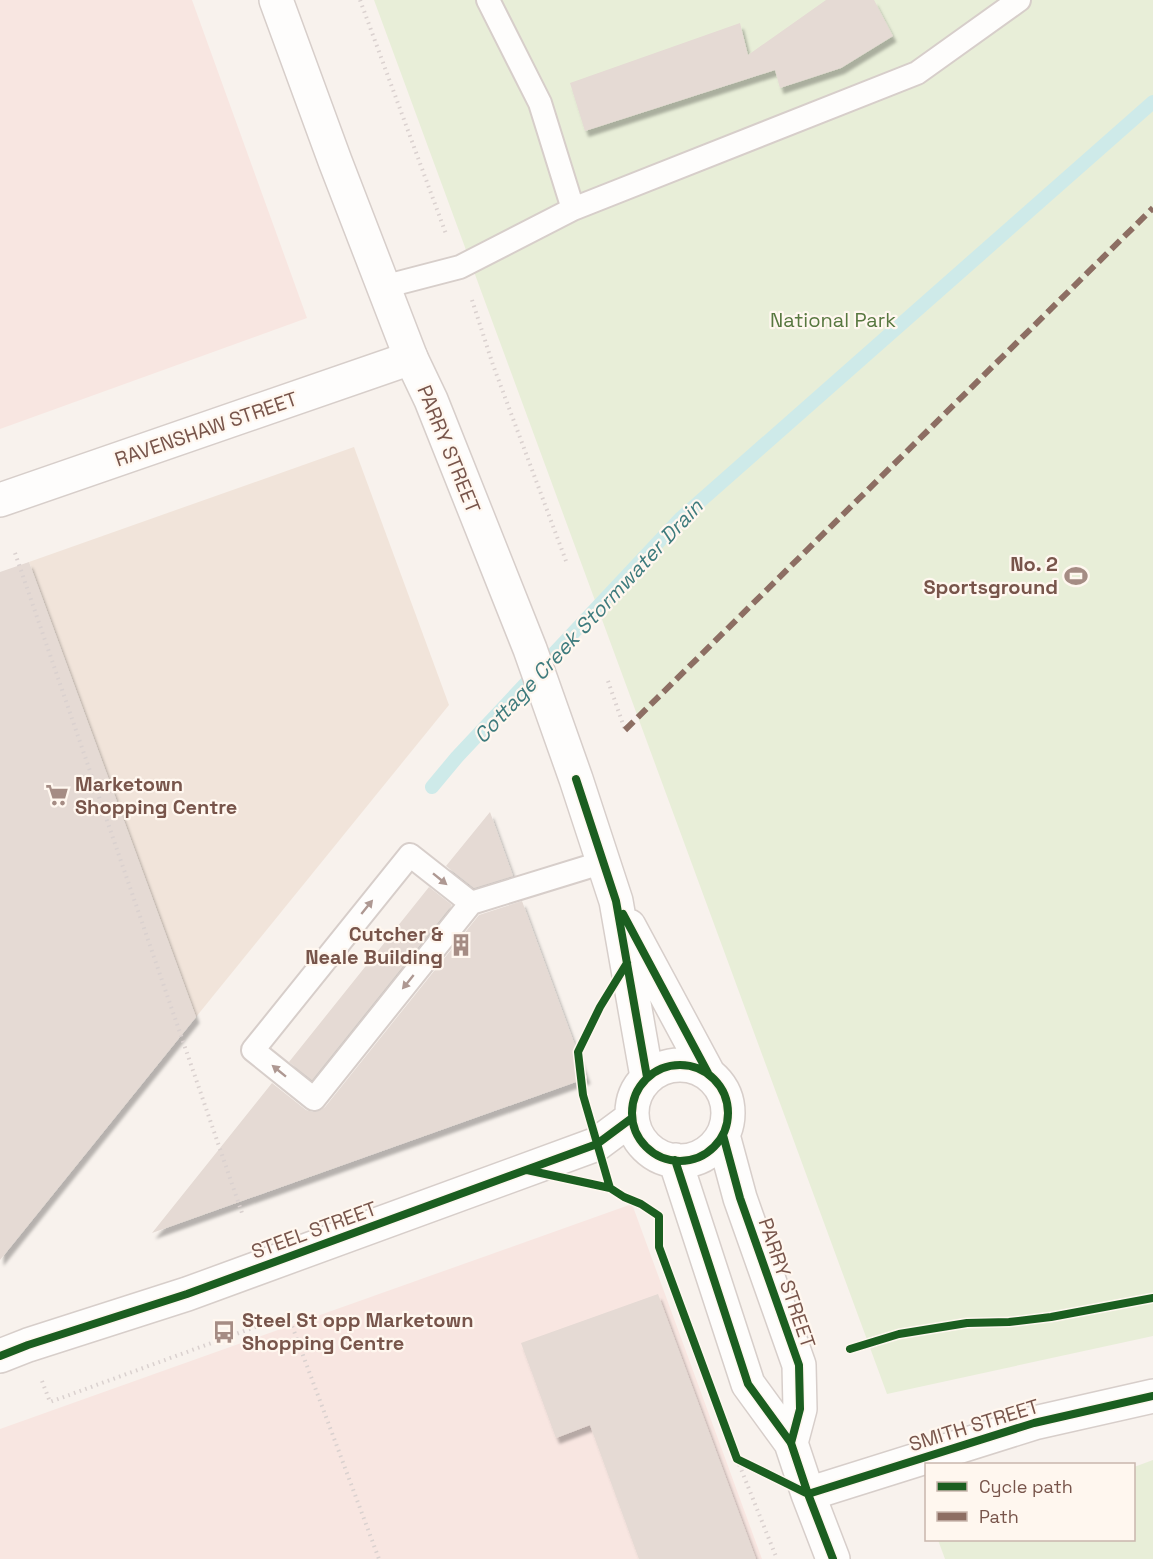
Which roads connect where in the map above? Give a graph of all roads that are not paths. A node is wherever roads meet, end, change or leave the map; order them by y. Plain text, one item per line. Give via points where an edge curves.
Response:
1 (276, 0) edge
2 (488, 0) edge
3 (1019, 0) edge
4 (573, 209) junction
5 (384, 287) junction
6 (411, 358) junction
7 (0, 500) edge
8 (604, 862) junction
9 (616, 900) junction
10 (471, 903) junction
11 (708, 1073) junction
12 (647, 1077) junction
13 (632, 1119) junction
14 (723, 1135) junction
15 (675, 1160) junction
16 (0, 1356) edge
17 (1153, 1396) edge
18 (791, 1443) junction
19 (808, 1494) junction
20 (833, 1559) edge

1 - 5 street, PARRY STREET
2 - 4 lane via 540,104
3 - 4 lane via 917,73
4 - 5 lane via 460,267
5 - 6 street, PARRY STREET
6 - 7 street, RAVENSHAW STREET
6 - 8 street, PARRY STREET via 530,649
8 - 9 street, PARRY STREET
8 - 10 lane
9 - 11 street, PARRY STREET
9 - 12 street, PARRY STREET
10 -> 10 lane via 314,1099 253,1050 410,855
11 - 12 street via 691,1066 672,1065
11 - 14 street, PARRY STREET via 724,1092 728,1120
12 - 13 street via 636,1092
13 - 15 street via 646,1147
13 - 16 street, STEEL STREET via 597,1144 187,1294
14 - 15 street via 699,1157
14 - 18 street, PARRY STREET via 740,1198 799,1365 800,1410
15 - 18 street via 748,1384
17 - 19 street, SMITH STREET via 1034,1423
18 - 19 street
19 - 20 street

